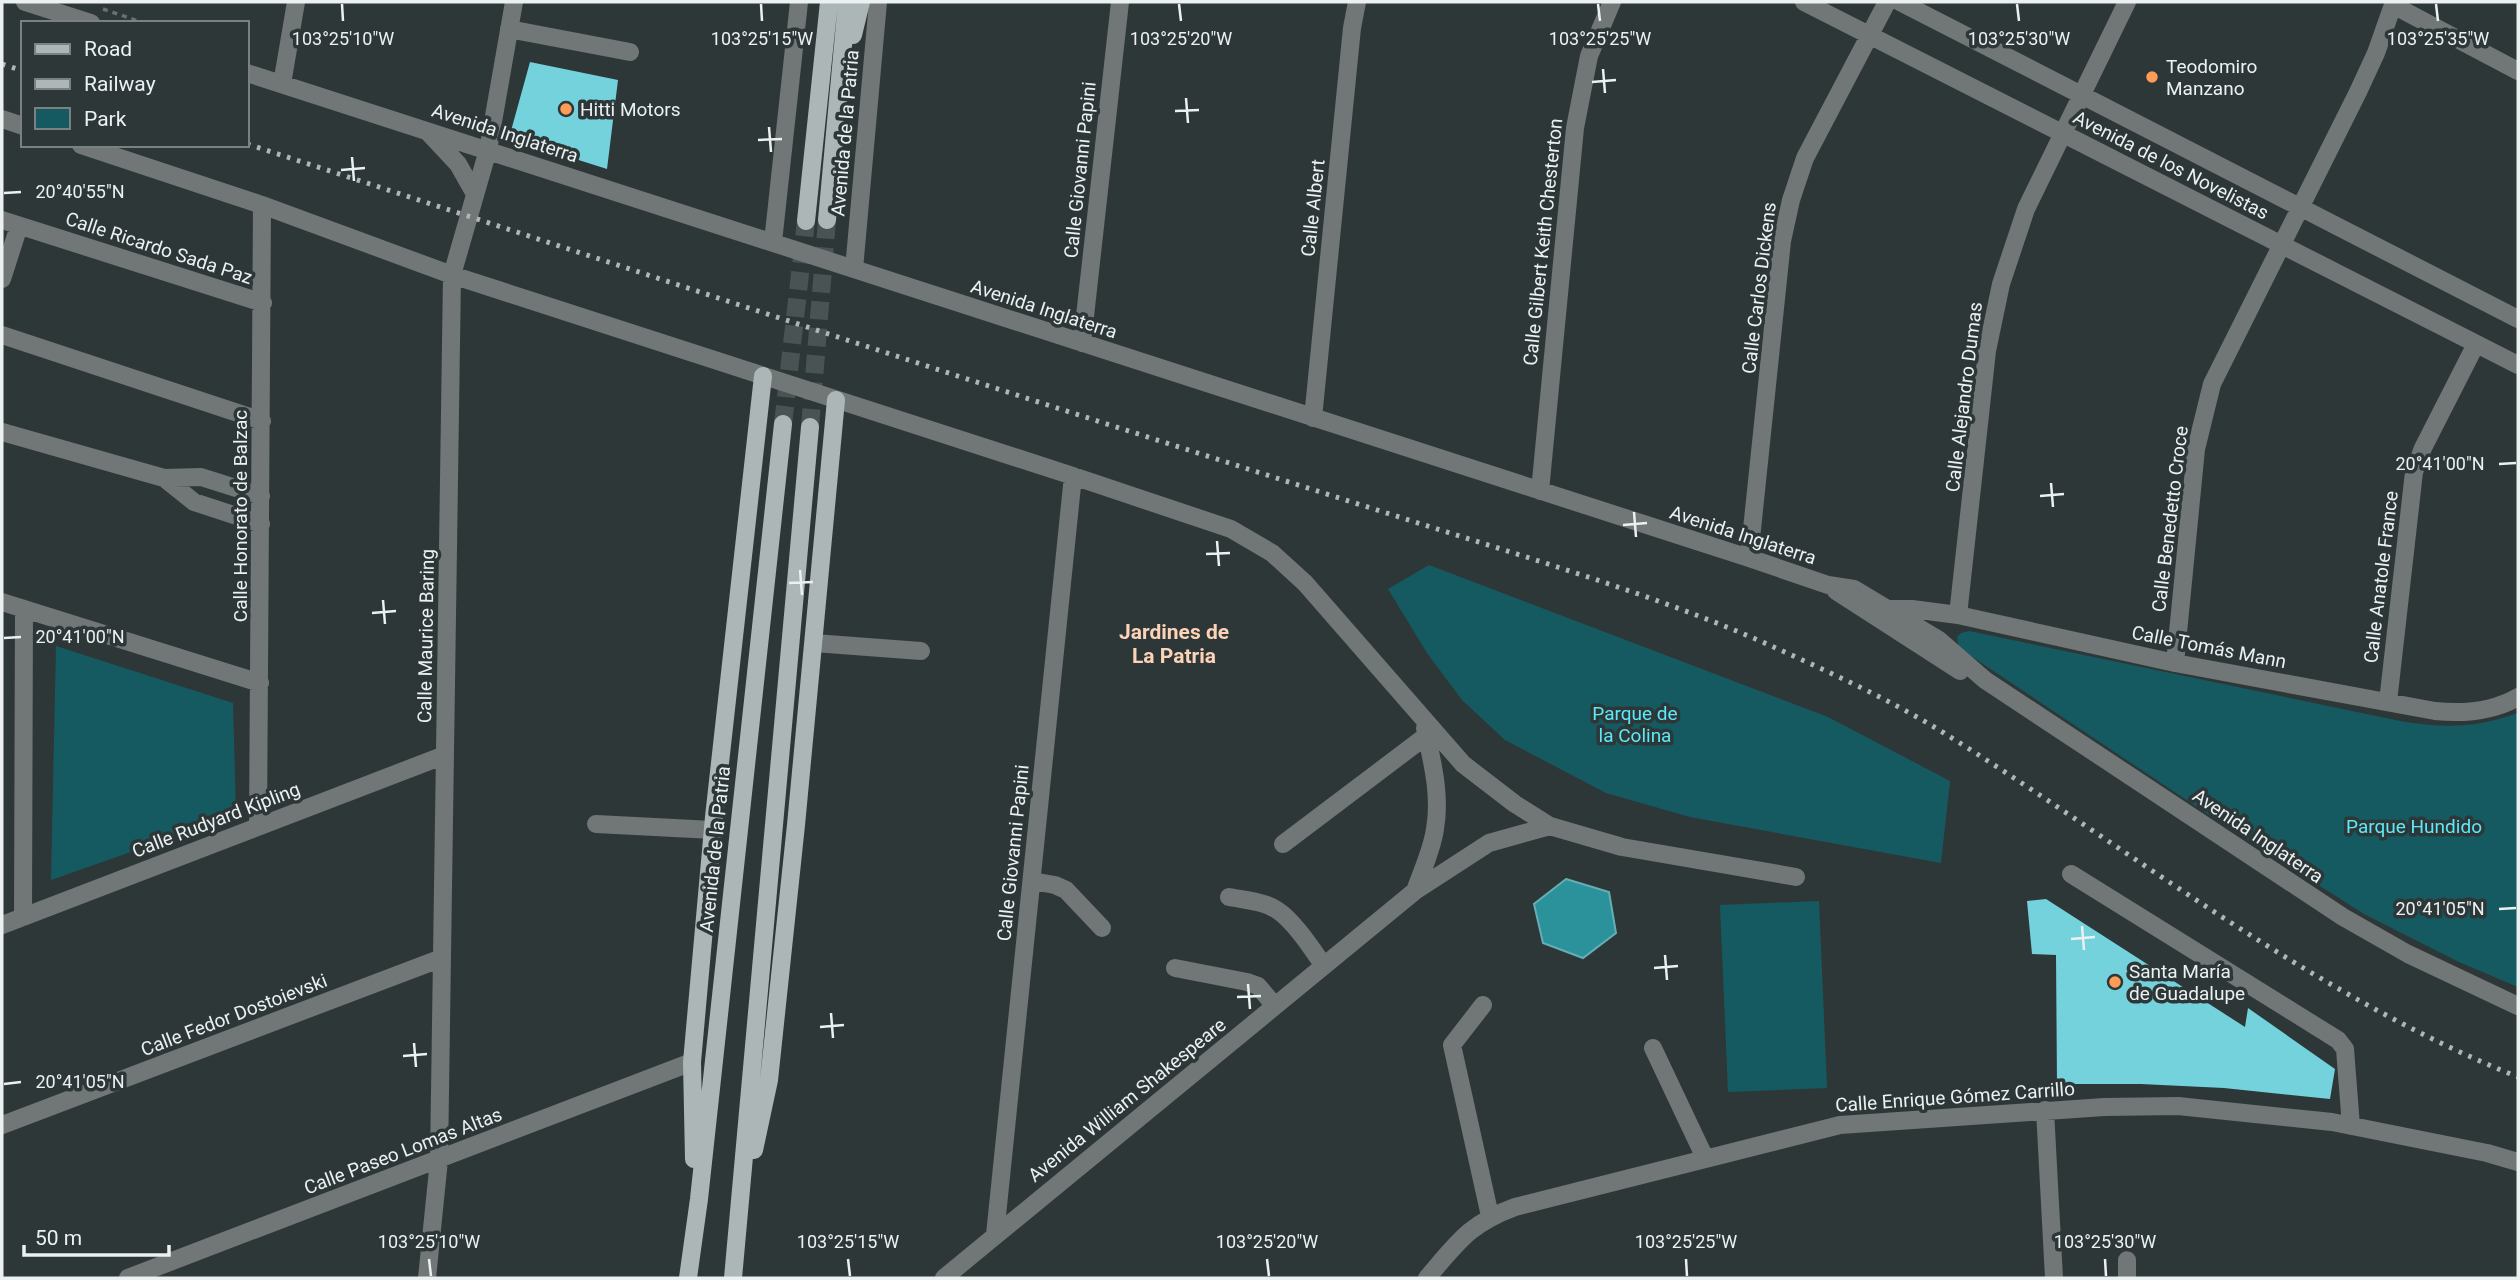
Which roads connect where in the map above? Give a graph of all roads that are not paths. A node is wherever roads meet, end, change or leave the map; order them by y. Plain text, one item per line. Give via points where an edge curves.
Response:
1 (25, 2) edge
2 (296, 2) edge
3 (514, 2) edge
4 (799, 2) edge
5 (827, 2) edge
6 (848, 2) edge
7 (861, 2) edge
8 (878, 2) edge
9 (1120, 2) edge
10 (1357, 2) edge
11 (1612, 2) edge
12 (1804, 2) edge
13 (1887, 2) edge
14 (1900, 2) edge
15 (2127, 2) edge
16 (2393, 4) edge
17 (82, 12) edge
18 (509, 29) junction
19 (1870, 36) junction
20 (630, 52) dead end
21 (2518, 71) edge
22 (248, 73) edge
23 (282, 84) junction
24 (839, 86) junction
25 (2081, 94) junction
26 (2, 119) edge
27 (21, 125) edge
28 (426, 130) junction
29 (2062, 133) junction
30 (86, 147) edge
31 (488, 150) junction
32 (475, 194) junction
33 (262, 205) junction
34 (2300, 207) junction
35 (828, 220) tunnel mouth
36 (806, 221) tunnel mouth
37 (10, 223) edge
38 (773, 243) junction
39 (2281, 245) junction
40 (853, 269) junction
41 (452, 275) junction
42 (2, 279) edge
43 (263, 303) junction
44 (2518, 319) edge
45 (2, 335) edge
46 (1082, 343) junction
47 (2476, 344) junction
48 (2518, 365) edge
49 (763, 376) junction
50 (836, 400) junction
51 (1313, 418) junction
52 (262, 421) junction
53 (783, 424) tunnel mouth
54 (810, 427) tunnel mouth
55 (2, 432) edge
56 (1073, 476) junction
57 (164, 478) junction
58 (1540, 491) junction
59 (261, 496) junction
60 (261, 524) junction
61 (1749, 558) junction
62 (1828, 585) junction
63 (2, 602) edge
64 (24, 609) junction
65 (1890, 609) junction
66 (1958, 615) junction
67 (814, 643) junction
68 (921, 651) dead end
69 (2175, 663) junction
70 (1985, 680) junction
71 (260, 683) junction
72 (2518, 697) edge
73 (2388, 702) junction
74 (1422, 717) junction
75 (1426, 736) junction
76 (445, 755) junction
77 (596, 824) dead end
78 (258, 826) junction
79 (1550, 826) junction
80 (713, 830) junction
81 (1283, 844) dead end
82 (1430, 849) junction
83 (1457, 865) junction
84 (2071, 874) dead end
85 (1796, 877) dead end
86 (1032, 881) junction
87 (1415, 891) junction
88 (1229, 897) dead end
89 (23, 917) junction
90 (2, 925) edge
91 (1102, 928) dead end
92 (442, 958) junction
93 (1324, 965) junction
94 (1175, 968) dead end
95 (1483, 1005) dead end
96 (1275, 1006) junction
97 (2518, 1006) edge
98 (1653, 1048) dead end
99 (692, 1062) junction
100 (2045, 1110) junction
101 (2, 1125) edge
102 (2351, 1126) junction
103 (1705, 1158) junction
104 (439, 1160) junction
105 (2518, 1162) edge
106 (1490, 1216) junction
107 (695, 1225) junction
108 (738, 1229) junction
109 (995, 1235) junction
110 (128, 1278) edge
111 (427, 1278) edge
112 (688, 1278) edge
113 (733, 1278) edge
114 (944, 1278) edge
115 (1427, 1278) edge
116 (2054, 1278) edge

1 - 17 street
2 - 23 street
3 - 18 street, Calle Maurice Baring
4 - 38 street
5 - 36 main road, Avenida de la Patria
6 - 24 main road, Avenida de la Patria
7 - 24 main road
8 - 40 street, Avenida de la Patria
9 - 46 street, Calle Giovanni Papini
10 - 51 street, Calle Albert
11 - 58 street, Calle Gilbert Keith Chesterton via 1589,56 1575,128
12 - 19 street, Avenida de los Novelistas
13 - 19 street, Calle Carlos Dickens
14 - 25 street, Avenida de los Novelistas
15 - 25 street, Calle Alejandro Dumas
16 - 21 street
16 - 34 street, Calle Benedetto Croce via 2376,53
18 - 20 street
18 - 31 street, Calle Maurice Baring
19 - 29 street, Avenida de los Novelistas
19 - 61 street, Calle Carlos Dickens via 1805,158 1791,200 1782,241
22 - 23 street, Avenida Inglaterra
23 - 28 street, Avenida Inglaterra
24 - 35 main road, Avenida de la Patria
25 - 29 street, Calle Alejandro Dumas
25 - 34 street, Avenida de los Novelistas
26 - 27 street
28 - 31 street, Avenida Inglaterra
28 - 32 street via 458,164
29 - 39 street, Avenida de los Novelistas
29 - 66 street, Calle Alejandro Dumas via 2026,209 1993,316
30 - 33 street
31 - 32 street, Calle Maurice Baring
31 - 38 street, Avenida Inglaterra
32 - 41 street, Calle Maurice Baring
33 - 41 street
33 - 43 street, Calle Honorato de Balzac
34 - 39 street, Calle Benedetto Croce
34 - 44 street, Avenida de los Novelistas
37 - 42 street
37 - 43 street, Calle Ricardo Sada Paz
38 - 40 street, Avenida Inglaterra
39 - 47 street, Avenida de los Novelistas
39 - 69 street, Calle Benedetto Croce via 2212,384 2196,449
40 - 46 street, Avenida Inglaterra
41 - 49 street
41 - 76 street, Calle Maurice Baring
43 - 52 street, Calle Honorato de Balzac
45 - 52 street
46 - 51 street, Avenida Inglaterra
47 - 48 street, Avenida de los Novelistas
47 - 73 street, Calle Anatole France via 2414,472
49 - 50 street
49 - 80 main road
50 - 56 street
50 - 67 main road
51 - 58 street, Avenida Inglaterra
52 - 59 street, Calle Honorato de Balzac
53 - 107 main road, Avenida de la Patria
54 - 108 main road
55 - 57 street
56 - 74 street via 1231,529 1272,553 1305,583
56 - 86 street, Calle Giovanni Papini
57 - 59 street via 201,477
57 - 60 street via 194,502
58 - 61 street, Avenida Inglaterra
59 - 60 street, Calle Honorato de Balzac
60 - 71 street, Calle Honorato de Balzac
61 - 62 street, Avenida Inglaterra
62 - 65 street, Avenida Inglaterra via 1854,589
62 - 70 street, Avenida Inglaterra via 1958,670
63 - 64 street
64 - 71 street
64 - 89 street
65 - 66 street, Calle Tomás Mann
65 - 70 street, Avenida Inglaterra via 1939,640
66 - 69 street, Calle Tomás Mann
67 - 68 street
67 - 108 main road via 769,1080
69 - 73 street, Calle Tomás Mann
70 - 97 street, Avenida Inglaterra via 2343,917
71 - 78 street, Calle Honorato de Balzac
72 - 73 street, Calle Tomás Mann via 2469,713
74 - 75 street
74 - 79 street via 1462,765
75 - 81 street
75 - 82 street via 1437,806
76 - 78 street, Calle Rudyard Kipling
76 - 92 street, Calle Maurice Baring
77 - 80 street
78 - 89 street, Calle Rudyard Kipling
79 - 83 street, Avenida William Shakespeare via 1489,843
79 - 85 street via 1622,847
80 - 99 main road
82 - 83 street via 1439,868
82 - 87 street
83 - 87 street, Avenida William Shakespeare
84 - 102 street via 2339,1040 2345,1049
86 - 91 street via 1066,890
86 - 109 street, Calle Giovanni Papini
87 - 93 street, Avenida William Shakespeare
88 - 93 street via 1279,911
89 - 90 street, Calle Rudyard Kipling
92 - 101 street, Calle Fedor Dostoievski
92 - 104 street, Calle Maurice Baring
93 - 96 street, Avenida William Shakespeare
94 - 96 street via 1258,986
95 - 106 street via 1452,1045
96 - 109 street, Avenida William Shakespeare
98 - 103 street
99 - 104 street, Calle Paseo Lomas Altas
99 - 107 main road
100 - 102 street, Calle Enrique Gómez Carrillo via 2178,1107
100 - 103 street, Calle Enrique Gómez Carrillo via 1840,1125
100 - 116 street
102 - 105 street, Calle Enrique Gómez Carrillo
103 - 106 street, Calle Enrique Gómez Carrillo
104 - 110 street, Calle Paseo Lomas Altas
104 - 111 street, Calle Maurice Baring
106 - 115 street, Calle Enrique Gómez Carrillo via 1465,1233
107 - 112 main road, Avenida de la Patria
108 - 113 main road
109 - 114 street, Avenida William Shakespeare

